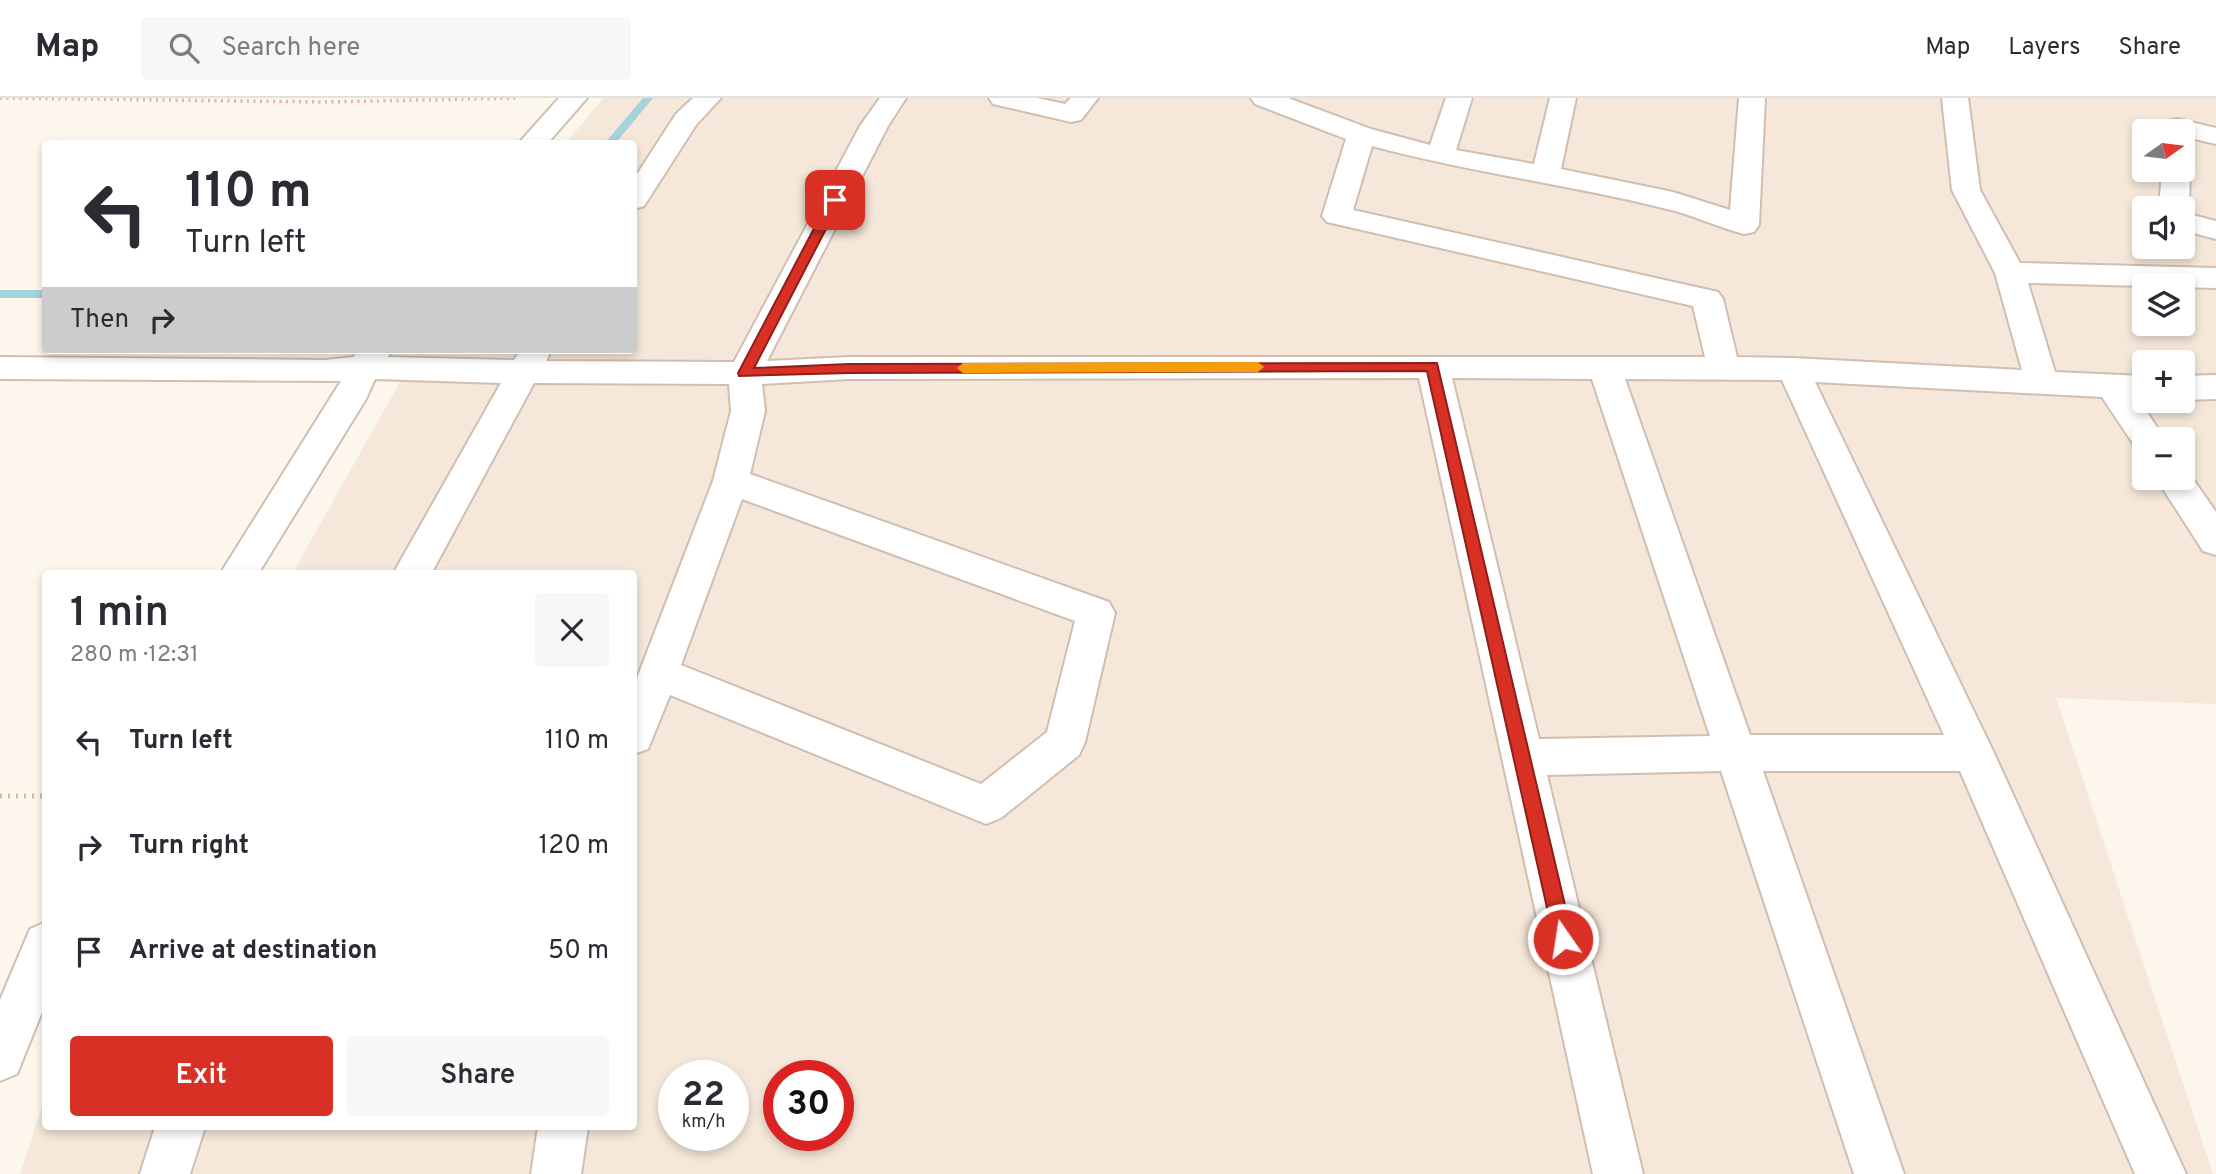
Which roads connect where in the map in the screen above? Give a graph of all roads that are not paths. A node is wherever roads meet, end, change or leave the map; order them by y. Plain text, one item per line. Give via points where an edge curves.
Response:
1 (574, 98) edge
2 (708, 98) edge
3 (893, 98) edge
4 (1002, 98) edge
5 (1085, 98) edge
6 (1264, 98) edge
7 (1459, 98) edge
8 (1563, 98) edge
9 (1752, 98) edge
10 (1955, 98) edge
11 (2179, 98) edge
12 (2178, 119) edge
13 (2195, 132) edge
14 (1361, 135) junction
15 (2216, 136) edge
16 (535, 140) edge
17 (1440, 156) junction
18 (1546, 174) junction
19 (637, 195) edge
20 (2195, 224) edge
21 (2216, 230) edge
22 (2173, 259) edge
23 (2010, 273) junction
24 (2156, 273) edge
25 (2132, 276) edge
26 (2195, 278) edge
27 (2216, 278) edge
28 (369, 359) edge
29 (529, 361) edge
30 (1433, 367) junction
31 (0, 368) edge
32 (1605, 368) junction
33 (1724, 369) junction
34 (1793, 369) junction
35 (744, 373) junction
36 (2042, 383) junction
37 (2216, 387) edge
38 (2128, 388) edge
39 (2195, 388) edge
40 (2143, 427) edge
41 (731, 481) junction
42 (2182, 490) edge
43 (2216, 541) edge
44 (242, 570) edge
45 (414, 570) edge
46 (657, 673) junction
47 (637, 729) edge
48 (1737, 753) junction
49 (1973, 753) junction
50 (1521, 757) junction
51 (42, 954) edge
52 (0, 1057) edge
53 (179, 1130) edge
54 (563, 1130) edge
55 (165, 1174) edge
56 (556, 1174) edge
57 (1618, 1174) edge
58 (1879, 1174) edge
59 (2161, 1174) edge

1 - 16 street
2 - 19 street via 686,120
3 - 35 street via 874,125
4 - 5 street via 1071,114
6 - 14 street
7 - 17 street
8 - 18 street
9 - 18 street via 1744,226 1673,201
10 - 23 street via 1966,190
11 - 12 street
13 - 15 street
14 - 17 street
14 - 33 street via 1338,215 1707,299
17 - 18 street
20 - 21 street
22 - 24 street
23 - 25 street
23 - 36 street
26 - 27 street
28 - 29 street
28 - 31 street via 325,371
28 - 44 street via 354,391
29 - 35 street
29 - 45 street
30 - 32 street
30 - 35 street via 849,368
30 - 50 street
32 - 33 street
32 - 48 street
33 - 34 street
34 - 36 street
34 - 49 street
35 - 41 street via 748,411
36 - 38 street
37 - 39 street
38 - 40 street
41 - 46 street
41 - 46 street via 1096,613 1065,742 986,805
42 - 43 street
46 - 47 street
48 - 49 street
48 - 50 street
48 - 58 street
49 - 59 street
50 - 57 street
51 - 52 street
53 - 55 street
54 - 56 street

